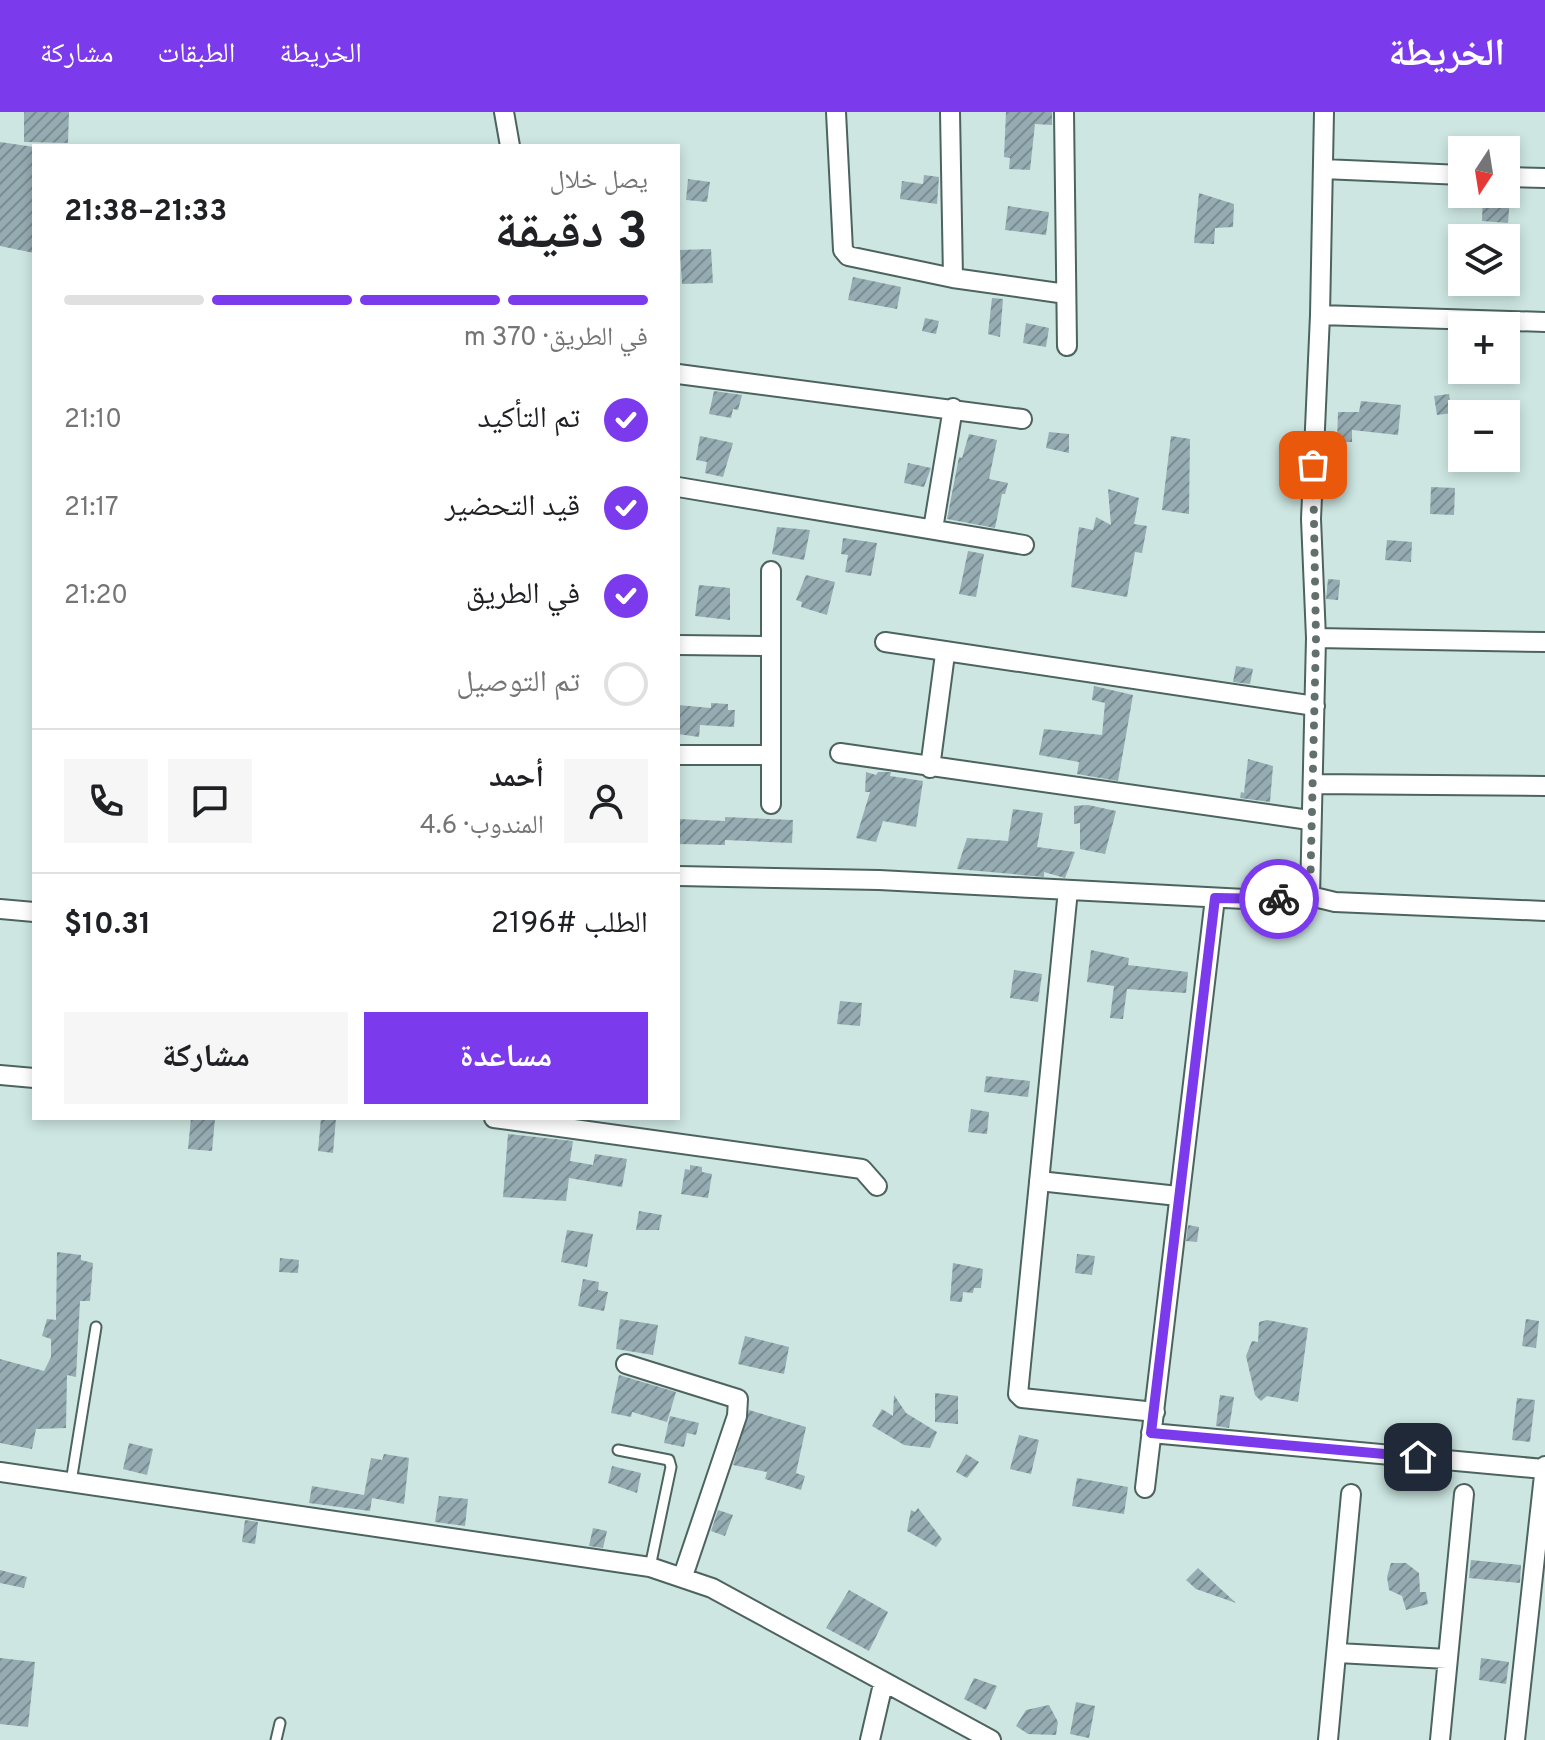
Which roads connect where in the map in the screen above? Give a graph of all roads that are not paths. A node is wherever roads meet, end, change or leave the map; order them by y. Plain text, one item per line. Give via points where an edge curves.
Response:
1 (504, 112) edge
2 (836, 112) edge
3 (950, 112) edge
4 (1064, 112) edge
5 (1324, 112) edge
6 (510, 144) edge
7 (1323, 169) junction
8 (1448, 174) edge
9 (1520, 177) edge
10 (1545, 178) edge
11 (953, 278) junction
12 (1066, 294) junction
13 (1320, 315) junction
14 (1545, 322) edge
15 (1067, 346) dead end
16 (680, 374) edge
17 (953, 408) junction
18 (1022, 419) dead end
19 (680, 487) edge
20 (933, 529) junction
21 (1024, 545) dead end
22 (771, 571) dead end
23 (1316, 638) junction
24 (885, 642) dead end
25 (1545, 642) edge
26 (680, 645) edge
27 (769, 646) junction
28 (945, 654) junction
29 (1315, 706) junction
30 (840, 753) dead end
31 (680, 755) edge
32 (770, 755) junction
33 (930, 768) junction
34 (1313, 784) junction
35 (1545, 786) edge
36 (771, 804) dead end
37 (1309, 820) junction
38 (680, 876) edge
39 (1068, 890) junction
40 (1310, 896) junction
41 (1215, 898) junction
42 (0, 909) edge
43 (1545, 911) edge
44 (32, 912) edge
45 (0, 1075) edge
46 (32, 1078) edge
47 (508, 1120) edge
48 (1039, 1181) junction
49 (877, 1186) dead end
50 (1178, 1196) junction
51 (96, 1327) dead end
52 (626, 1364) dead end
53 (1155, 1412) junction
54 (1151, 1433) junction
55 (618, 1450) dead end
56 (1545, 1467) edge
57 (0, 1472) edge
58 (71, 1482) junction
59 (1145, 1488) dead end
60 (1351, 1494) dead end
61 (1464, 1494) dead end
62 (650, 1567) junction
63 (683, 1576) junction
64 (1338, 1653) junction
65 (1447, 1659) junction
66 (883, 1684) junction
67 (280, 1723) dead end
68 (276, 1740) edge
69 (870, 1740) edge
70 (991, 1740) edge
71 (1328, 1740) edge
72 (1440, 1740) edge
73 (1515, 1740) edge

1 - 6 street
2 - 11 street via 843,250 848,256
3 - 11 street
4 - 12 street
5 - 7 street
7 - 8 street
7 - 13 street
9 - 10 street
11 - 12 street
12 - 15 street
13 - 14 street
13 - 23 street via 1311,519
16 - 17 street
17 - 18 street
17 - 20 street
19 - 20 street
20 - 21 street
22 - 27 street
23 - 25 street
23 - 29 street
24 - 28 street
26 - 27 street
27 - 32 street
28 - 29 street
28 - 33 street
29 - 34 street
30 - 33 street
31 - 32 street
32 - 36 street
33 - 37 street
34 - 35 street
34 - 37 street
37 - 40 street
38 - 39 street
39 - 41 street
39 - 48 street
40 - 41 street
40 - 43 street via 1335,902
41 - 50 street
42 - 44 street
45 - 46 street
47 - 49 street via 862,1169
48 - 50 street
48 - 53 street via 1018,1394
50 - 53 street
51 - 58 lane
52 - 63 street via 738,1399 737,1416
53 - 54 street
54 - 56 street
54 - 59 street
55 - 62 lane via 669,1460
56 - 73 street
57 - 58 street
58 - 62 street
60 - 64 street
61 - 65 street
62 - 63 street
63 - 66 street
64 - 65 street
64 - 71 street
65 - 72 street
66 - 69 street
66 - 70 street
67 - 68 lane

